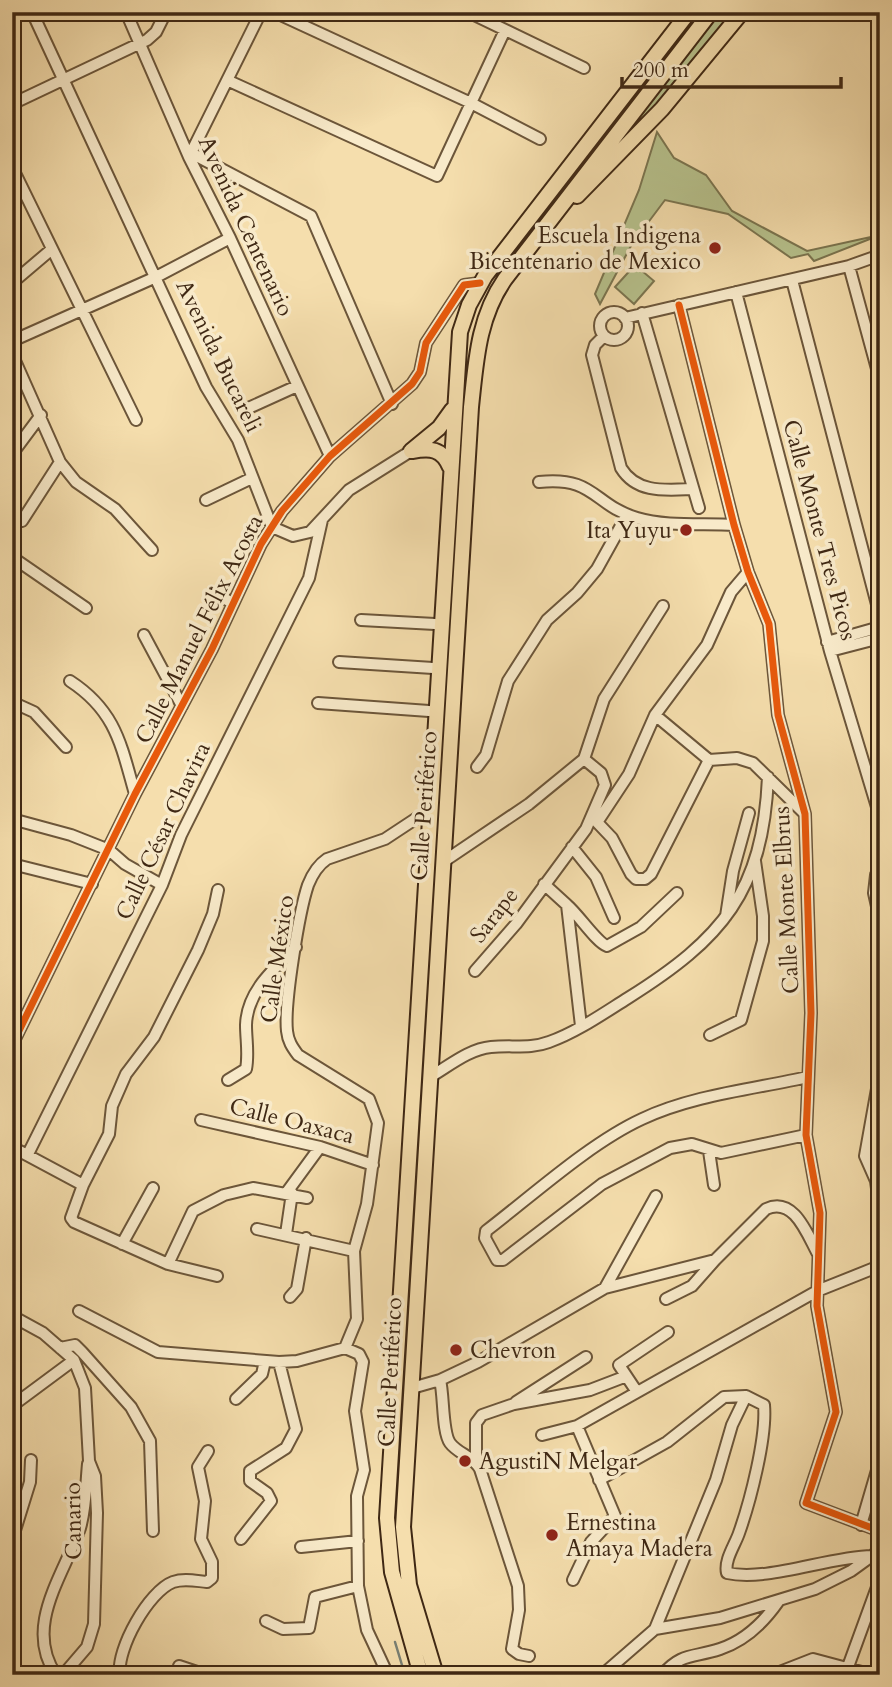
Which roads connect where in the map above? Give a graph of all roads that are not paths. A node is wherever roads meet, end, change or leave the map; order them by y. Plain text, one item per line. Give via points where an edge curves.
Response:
1 (32, 12) edge
2 (125, 12) edge
3 (166, 12) edge
4 (261, 12) edge
5 (274, 12) edge
6 (468, 12) edge
7 (689, 12) edge
8 (710, 12) edge
9 (742, 12) edge
10 (505, 30) junction
11 (140, 44) junction
12 (584, 68) dead end
13 (65, 80) junction
14 (229, 80) junction
15 (471, 103) junction
16 (12, 104) edge
17 (540, 139) dead end
18 (190, 155) junction
19 (12, 167) edge
20 (546, 222) junction
21 (230, 238) junction
22 (52, 249) junction
23 (880, 255) edge
24 (849, 266) junction
25 (156, 277) junction
26 (792, 280) junction
27 (12, 283) edge
28 (480, 283) junction
29 (736, 292) junction
30 (679, 305) junction
31 (82, 310) junction
32 (642, 313) junction
33 (625, 318) junction
34 (604, 336) junction
35 (12, 341) edge
36 (12, 354) edge
37 (16, 377) edge
38 (880, 380) edge
39 (297, 386) junction
40 (392, 404) junction
41 (454, 406) junction
42 (244, 410) dead end
43 (41, 415) junction
44 (136, 420) dead end
45 (411, 451) junction
46 (12, 453) edge
47 (330, 456) junction
48 (60, 462) junction
49 (450, 467) junction
50 (252, 478) junction
51 (539, 482) dead end
52 (693, 489) junction
53 (206, 500) dead end
54 (699, 508) dead end
55 (627, 515) junction
56 (322, 520) junction
57 (22, 521) dead end
58 (734, 524) junction
59 (272, 527) junction
60 (152, 550) dead end
61 (12, 558) edge
62 (445, 571) junction
63 (748, 572) junction
64 (214, 593) dead end
65 (233, 603) junction
66 (663, 606) dead end
67 (86, 608) dead end
68 (880, 616) edge
69 (361, 620) dead end
70 (435, 624) junction
71 (880, 627) edge
72 (144, 635) dead end
73 (880, 638) edge
74 (828, 646) junction
75 (339, 662) dead end
76 (433, 668) junction
77 (70, 681) dead end
78 (12, 702) edge
79 (318, 703) dead end
80 (182, 706) junction
81 (429, 711) junction
82 (655, 715) junction
83 (436, 741) junction
84 (66, 747) dead end
85 (584, 759) junction
86 (709, 760) junction
87 (477, 767) dead end
88 (768, 777) junction
89 (135, 794) junction
90 (432, 808) junction
91 (750, 813) dead end
92 (805, 814) junction
93 (880, 817) edge
94 (12, 819) edge
95 (595, 820) junction
96 (572, 847) junction
97 (108, 850) junction
98 (755, 860) junction
99 (443, 862) junction
100 (12, 864) edge
101 (876, 875) dead end
102 (93, 884) junction
103 (544, 884) junction
104 (162, 886) junction
105 (218, 890) dead end
106 (677, 893) dead end
107 (567, 905) junction
108 (614, 918) dead end
109 (726, 919) junction
110 (880, 920) edge
111 (296, 947) junction
112 (475, 971) dead end
113 (581, 1026) junction
114 (710, 1035) dead end
115 (12, 1045) edge
116 (880, 1072) edge
117 (430, 1077) junction
118 (808, 1077) junction
119 (228, 1080) dead end
120 (201, 1119) dead end
121 (806, 1135) junction
122 (12, 1147) edge
123 (320, 1147) junction
124 (709, 1151) junction
125 (28, 1154) junction
126 (373, 1165) junction
127 (83, 1185) junction
128 (714, 1185) dead end
129 (153, 1188) dead end
130 (290, 1193) junction
131 (656, 1196) dead end
132 (307, 1198) dead end
133 (880, 1210) edge
134 (257, 1229) dead end
135 (286, 1234) junction
136 (306, 1238) junction
137 (122, 1244) junction
138 (354, 1251) junction
139 (820, 1256) junction
140 (715, 1260) junction
141 (168, 1264) junction
142 (877, 1267) dead end
143 (217, 1276) dead end
144 (605, 1288) junction
145 (817, 1291) junction
146 (290, 1297) dead end
147 (666, 1299) dead end
148 (79, 1311) dead end
149 (12, 1315) edge
150 (668, 1332) dead end
151 (60, 1348) junction
152 (345, 1348) junction
153 (586, 1357) dead end
154 (74, 1360) junction
155 (265, 1361) junction
156 (279, 1362) junction
157 (624, 1377) junction
158 (440, 1380) junction
159 (412, 1388) junction
160 (636, 1392) junction
161 (746, 1396) junction
162 (236, 1399) dead end
163 (514, 1404) junction
164 (12, 1406) edge
165 (577, 1426) junction
166 (542, 1435) dead end
167 (208, 1451) dead end
168 (31, 1460) dead end
169 (880, 1460) edge
170 (89, 1461) junction
171 (476, 1461) junction
172 (599, 1480) junction
173 (861, 1525) junction
174 (153, 1531) dead end
175 (880, 1531) edge
176 (240, 1539) dead end
177 (12, 1541) edge
178 (358, 1541) junction
179 (301, 1547) dead end
180 (876, 1553) edge
181 (880, 1579) edge
182 (573, 1580) dead end
183 (358, 1586) junction
184 (778, 1602) junction
185 (266, 1621) dead end
186 (655, 1629) junction
187 (529, 1656) dead end
188 (179, 1667) dead end
189 (847, 1671) edge
190 (775, 1674) edge
191 (56, 1675) edge
192 (64, 1675) edge
193 (120, 1675) edge
194 (206, 1675) edge
195 (388, 1675) edge
196 (421, 1675) edge
197 (436, 1675) edge
198 (602, 1675) edge
199 (662, 1675) edge
200 (873, 1675) edge

1 - 13 street, Avenida Bucareli
2 - 11 street, Avenida Centenario
3 - 11 street via 156,32
4 - 14 street
5 - 15 street
6 - 10 street
7 - 28 highway, Calle Periférico
8 - 20 highway, Calle Periférico
9 - 20 highway via 662,108
10 - 12 street
10 - 15 street
11 - 13 street
11 - 18 street, Avenida Centenario
13 - 16 street
13 - 25 street, Avenida Bucareli
14 - 15 street via 437,176
14 - 18 street
15 - 17 street
18 - 21 street, Avenida Centenario
18 - 40 street via 311,216
19 - 22 street
20 - 99 highway, Calle Periférico via 496,292 479,337
21 - 25 street
21 - 39 street, Avenida Centenario
22 - 27 street
22 - 31 street
23 - 24 street
24 - 26 street
24 - 38 street
25 - 31 street
25 - 50 street, Avenida Bucareli via 206,387 232,427
26 - 29 street
26 - 68 street
28 - 40 street, Calle Manuel Félix Acosta via 464,285 426,343 416,379
28 - 41 highway, Calle Periférico via 460,332
29 - 30 street
29 - 74 street, Calle Monte Tres Picos
30 - 32 street
30 - 58 street, Calle Monte Elbrus
31 - 35 street
31 - 44 street
32 - 33 street
32 - 52 street
33 - 34 street via 628,326 621,338
33 - 34 street via 613,312 605,316 600,328
34 - 52 street via 592,350 592,361 621,468 651,489
36 - 37 street
37 - 43 street
39 - 42 street
39 - 47 street, Avenida Centenario
40 - 47 street, Calle Manuel Félix Acosta
41 - 45 highway via 444,423
41 - 49 highway, Calle Periférico
43 - 46 street
43 - 48 street
45 - 49 highway via 436,450
45 - 56 street via 349,489
47 - 59 street, Calle Manuel Félix Acosta
48 - 57 street
48 - 60 street via 76,482 115,509
49 - 62 highway, Calle Periférico
50 - 53 street
50 - 59 street, Avenida Bucareli
51 - 55 street via 570,481
52 - 54 street
55 - 58 street via 646,521
55 - 87 street via 597,569 547,620 508,681 486,755
56 - 59 street via 302,535
56 - 104 street, Calle César Chavira via 309,578 181,835
58 - 63 street, Calle Monte Elbrus
59 - 65 street, Calle Manuel Félix Acosta
61 - 67 street
62 - 70 highway via 437,584
62 - 83 highway, Calle Periférico
63 - 82 street via 731,592 707,645
63 - 92 street, Calle Monte Elbrus via 769,624 778,715
64 - 65 street
65 - 80 street, Calle Manuel Félix Acosta
66 - 85 street via 604,699
69 - 70 street
70 - 76 highway
71 - 74 street
72 - 80 street
73 - 74 street
74 - 93 street, Calle Monte Tres Picos
75 - 76 street
76 - 81 highway
77 - 89 street via 103,707 118,734
78 - 84 street via 34,712
79 - 81 street
80 - 89 street, Calle Manuel Félix Acosta
81 - 83 highway
82 - 86 street
82 - 95 street via 629,774
83 - 90 highway, Calle Periférico
85 - 95 street via 601,773 605,785
85 - 99 street
86 - 88 street via 745,759
86 - 95 street via 645,879 631,874 612,838
88 - 92 street
88 - 98 street via 767,816
89 - 97 street, Calle Manuel Félix Acosta
90 - 111 street, Calle México via 385,839 319,864 308,885
90 - 196 highway, Calle Periférico via 387,1518 392,1572
91 - 109 street via 733,872
92 - 118 street, Calle Monte Elbrus via 811,1013
94 - 97 street
95 - 96 street, Sarape
96 - 103 street, Sarape
96 - 108 street via 596,877
97 - 102 street, Calle Manuel Félix Acosta
97 - 104 street
98 - 109 street
98 - 114 street via 764,916 761,952 741,1020
99 - 117 highway, Calle Periférico
100 - 102 street
101 - 110 street via 874,893
102 - 115 street, Calle Manuel Félix Acosta
103 - 107 street
103 - 112 street, Sarape
104 - 125 street, Calle César Chavira
105 - 127 street via 213,914 150,1045 126,1074 112,1106 109,1134
106 - 107 street via 641,927 607,946 600,944
107 - 113 street
109 - 113 street via 679,964
111 - 119 street via 258,986 246,1022 246,1069
111 - 126 street, Calle México via 286,1011 289,1044 298,1055 369,1099 378,1123
113 - 117 street via 542,1045 482,1048
116 - 133 street via 865,1156 876,1181
117 - 159 highway, Calle Periférico
118 - 121 street, Calle Monte Elbrus
118 - 124 street via 643,1119 596,1148 485,1235 497,1260 503,1260 586,1195 644,1160 687,1143
120 - 123 street, Calle Oaxaca
121 - 124 street via 721,1153
121 - 139 street, Calle Monte Elbrus via 820,1213
122 - 125 street
123 - 126 street, Calle Oaxaca
123 - 130 street
124 - 128 street
125 - 127 street
126 - 138 street, Calle México
127 - 137 street via 72,1221
129 - 137 street
130 - 132 street
130 - 135 street
130 - 141 street via 253,1188 232,1192 193,1211
131 - 144 street
134 - 135 street
135 - 136 street
136 - 138 street
136 - 146 street via 297,1289
137 - 141 street
138 - 152 street, Calle México via 358,1309
139 - 140 street via 790,1209 774,1206
139 - 145 street, Calle Monte Elbrus
140 - 144 street
140 - 147 street via 692,1286
141 - 143 street
142 - 145 street
144 - 158 street via 509,1346
145 - 160 street
145 - 173 street, Calle Monte Elbrus via 836,1412 806,1503
148 - 155 street via 158,1352
149 - 151 street
150 - 157 street via 619,1365
151 - 154 street
151 - 174 street via 75,1345 82,1352 131,1407 150,1441
152 - 156 street
152 - 178 street via 359,1353 363,1362 355,1411 364,1470 357,1496
153 - 163 street
154 - 164 street
154 - 170 street, Canario via 85,1388
155 - 156 street
155 - 162 street via 262,1374
156 - 176 street via 296,1429 286,1448 250,1471 250,1481 271,1501
157 - 160 street
157 - 163 street via 590,1390
158 - 159 street
158 - 171 street via 449,1442
159 - 197 highway, Calle Periférico via 404,1545 409,1585
160 - 165 street
161 - 172 street via 724,1397 667,1442
161 - 180 street via 764,1405 765,1419 727,1573 744,1577
161 - 186 street
163 - 171 street via 479,1418
165 - 166 street
165 - 172 street
167 - 193 street via 198,1467 205,1502 201,1539 212,1562 212,1578 172,1582 154,1597 121,1648
168 - 177 street via 30,1482
169 - 173 street
170 - 191 street via 80,1528 66,1556 41,1636
170 - 192 street, Canario via 95,1476 97,1513 94,1625 88,1647
171 - 187 street via 518,1586 512,1649
172 - 182 street via 615,1516 591,1542
173 - 175 street
178 - 179 street
178 - 183 street
180 - 184 street via 821,1586
181 - 189 street
183 - 185 street via 315,1597 309,1628 283,1629
183 - 195 street via 367,1630
184 - 186 street
184 - 199 street via 756,1628 705,1654 680,1658
186 - 198 street
188 - 194 street
189 - 190 street via 813,1659
189 - 200 street

